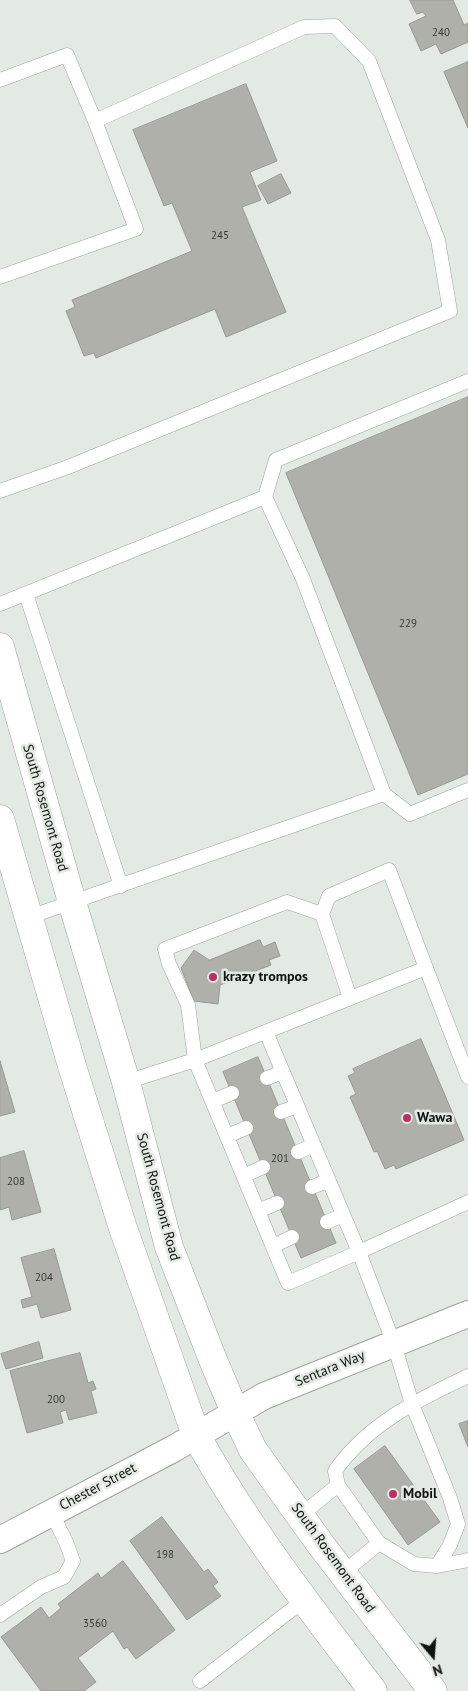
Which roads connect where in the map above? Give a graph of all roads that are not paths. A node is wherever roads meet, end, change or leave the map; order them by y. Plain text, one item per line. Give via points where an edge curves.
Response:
1 (0, 80) edge
2 (95, 121) junction
3 (0, 277) edge
4 (468, 381) edge
5 (0, 491) edge
6 (265, 497) junction
7 (26, 594) junction
8 (0, 604) edge
9 (0, 647) edge
10 (468, 790) edge
11 (384, 794) junction
12 (0, 818) edge
13 (121, 886) junction
14 (72, 902) junction
15 (322, 914) junction
16 (29, 917) junction
17 (426, 968) junction
18 (350, 998) junction
19 (266, 1032) junction
20 (195, 1060) junction
21 (283, 1072) junction
22 (468, 1077) edge
23 (267, 1078) dead end
24 (126, 1082) junction
25 (232, 1093) dead end
26 (213, 1101) junction
27 (297, 1106) junction
28 (281, 1112) dead end
29 (246, 1128) dead end
30 (227, 1136) junction
31 (314, 1145) junction
32 (298, 1152) dead end
33 (263, 1167) dead end
34 (244, 1176) junction
35 (328, 1181) junction
36 (312, 1187) dead end
37 (277, 1202) dead end
38 (468, 1202) edge
39 (258, 1211) junction
40 (343, 1215) junction
41 (327, 1222) dead end
42 (292, 1237) dead end
43 (273, 1246) junction
44 (358, 1252) junction
45 (468, 1314) edge
46 (394, 1344) junction
47 (468, 1376) edge
48 (412, 1404) junction
49 (235, 1412) junction
50 (196, 1435) junction
51 (338, 1485) junction
52 (51, 1512) junction
53 (301, 1515) junction
54 (0, 1540) edge
55 (379, 1543) junction
56 (468, 1560) edge
57 (437, 1566) junction
58 (343, 1574) junction
59 (304, 1600) junction
60 (0, 1614) edge
61 (200, 1680) dead end
62 (373, 1691) edge
63 (433, 1691) edge

1 - 2 lane via 67,56
2 - 3 lane via 136,229
2 - 5 lane via 304,27 334,26 369,61 438,240 450,311 68,467
4 - 6 lane via 276,460
6 - 7 lane
6 - 11 lane via 302,579
7 - 8 lane
7 - 13 lane
9 - 14 main road, South Rosemont Road
10 - 11 lane via 410,814
11 - 13 lane
12 - 16 main road
13 - 14 lane
14 - 16 lane
14 - 24 main road, South Rosemont Road
15 - 17 lane via 329,896 389,870
15 - 18 lane
15 - 20 lane via 287,902 164,949 188,1005
16 - 50 main road via 123,1228
17 - 18 lane
17 - 22 lane
18 - 19 lane
19 - 20 lane
19 - 21 lane
20 - 24 lane
20 - 26 lane
21 - 23 lane
21 - 27 lane
24 - 49 main road, South Rosemont Road via 169,1247
25 - 26 lane
26 - 30 lane
27 - 28 lane
27 - 31 lane
29 - 30 lane
30 - 34 lane
31 - 32 lane
31 - 35 lane
33 - 34 lane
34 - 39 lane
35 - 36 lane
35 - 40 lane
37 - 39 lane
38 - 44 lane
39 - 43 lane
40 - 41 lane
40 - 44 lane
42 - 43 lane
43 - 44 lane via 288,1283
44 - 46 lane
45 - 46 street, Sentara Way
46 - 48 lane
46 - 49 street, Sentara Way via 264,1396
47 - 48 lane
48 - 51 lane via 385,1420 348,1453 335,1471
48 - 57 lane via 458,1524
49 - 50 street, Sentara Way
49 - 53 main road, South Rosemont Road via 253,1450
50 - 52 street, Chester Street
50 - 59 main road via 274,1561
51 - 53 lane
51 - 55 lane
52 - 54 street, Chester Street
52 - 60 lane via 73,1561 64,1577 41,1587
53 - 58 main road, South Rosemont Road
55 - 57 lane via 414,1564
55 - 58 lane
56 - 57 lane
58 - 63 main road, South Rosemont Road
59 - 61 lane
59 - 62 main road

